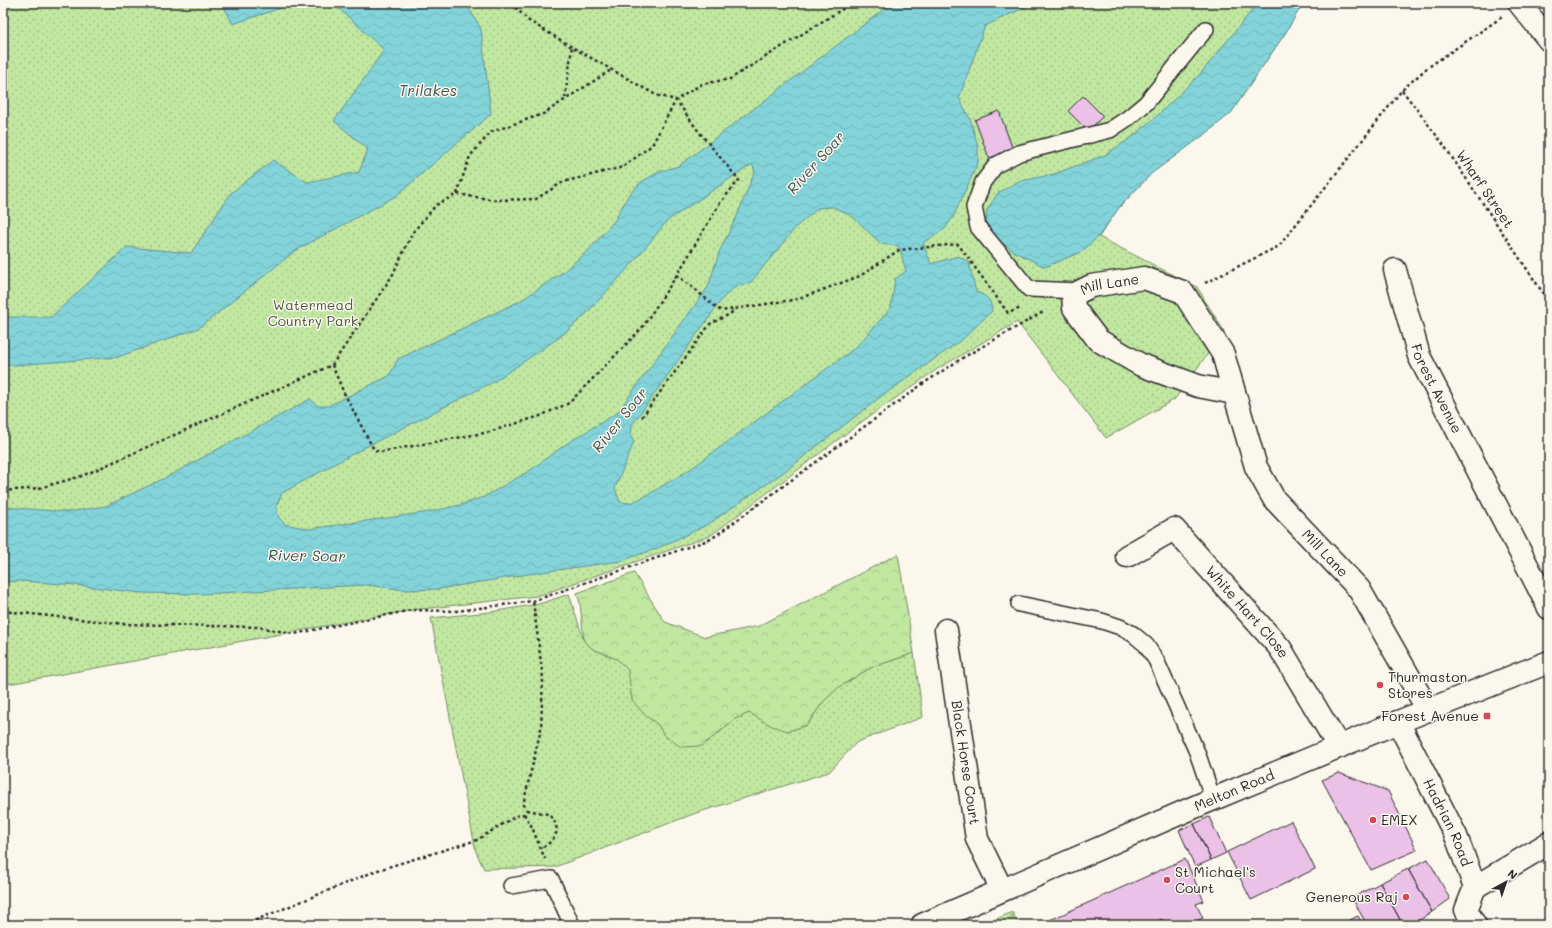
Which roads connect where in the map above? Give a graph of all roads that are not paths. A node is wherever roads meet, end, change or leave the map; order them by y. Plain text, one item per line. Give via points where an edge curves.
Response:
1 (1520, 4) road end
2 (1206, 29) dead end
3 (1549, 40) edge
4 (1395, 270) dead end
5 (1077, 293) junction
6 (1234, 393) junction
7 (1127, 556) dead end
8 (1019, 604) dead end
9 (1549, 608) edge
10 (946, 630) dead end
11 (1549, 662) edge
12 (1428, 710) junction
13 (1398, 722) junction
14 (1339, 747) junction
15 (1213, 799) junction
16 (1549, 843) edge
17 (511, 886) dead end
18 (1475, 887) junction
19 (1002, 890) junction
20 (1465, 920) edge
21 (572, 925) edge
22 (922, 925) edge

1 - 3 street
2 - 5 lane via 1146,103 1128,118 1110,130 1019,153 996,165 983,182 974,207 978,227 1029,289
4 - 9 street, Forest Avenue via 1420,356
5 - 6 street, Mill Lane via 1074,308 1098,340 1141,365 1198,386
5 - 6 street, Mill Lane via 1091,286 1144,278 1183,292 1223,354
6 - 12 street, Mill Lane via 1256,467 1274,499 1359,588
7 - 14 street, White Hart Close via 1174,529 1280,648
8 - 15 lane via 1120,627 1146,644 1156,660 1197,752
10 - 19 street, Black Horse Court via 977,839
11 - 12 street, Melton Road
12 - 13 street, Melton Road
13 - 14 street, Melton Road
13 - 18 street, Hadrian Road via 1456,836
14 - 15 street, Melton Road
15 - 19 street, Melton Road
16 - 18 street
17 - 21 lane via 551,879
18 - 20 street
19 - 22 street, Melton Road

